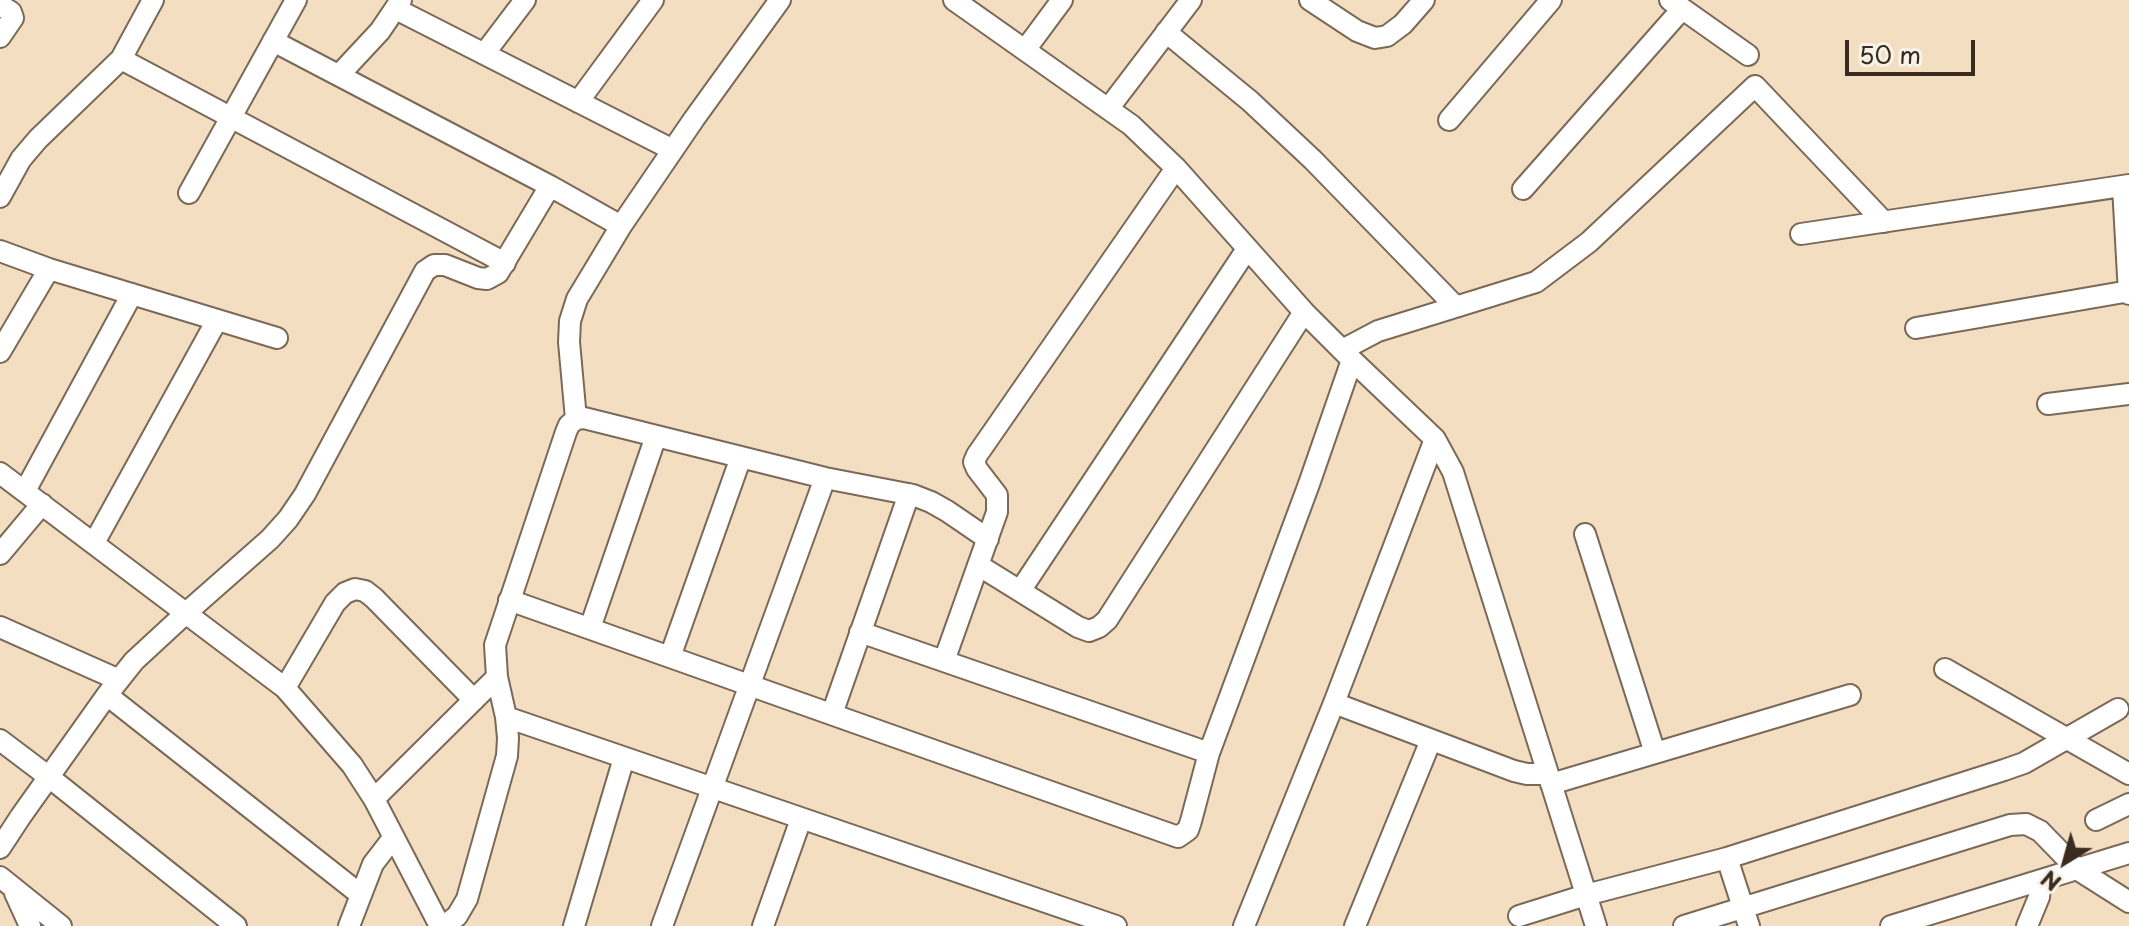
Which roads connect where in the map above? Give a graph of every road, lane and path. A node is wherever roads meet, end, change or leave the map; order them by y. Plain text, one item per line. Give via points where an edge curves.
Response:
1 (153, 0) edge
2 (296, 0) edge
3 (525, 0) edge
4 (653, 0) edge
5 (780, 0) edge
6 (954, 0) edge
7 (1062, 0) edge
8 (1191, 0) edge
9 (1310, 0) edge
10 (1424, 0) edge
11 (1551, 0) edge
12 (399, 4) edge
13 (1676, 4) edge
14 (0, 5) edge
15 (1166, 32) junction
16 (0, 37) edge
17 (273, 41) junction
18 (1025, 50) junction
19 (484, 54) junction
20 (1748, 55) dead end
21 (121, 59) junction
22 (339, 75) junction
23 (578, 102) junction
24 (1108, 109) junction
25 (231, 117) junction
26 (1449, 120) dead end
27 (673, 150) junction
28 (1176, 168) junction
29 (2126, 185) edge
30 (550, 186) junction
31 (1523, 189) dead end
32 (189, 193) dead end
33 (0, 197) edge
34 (1884, 222) junction
35 (621, 226) junction
36 (1801, 234) dead end
37 (1247, 249) junction
38 (0, 251) edge
39 (505, 263) junction
40 (49, 269) junction
41 (2129, 292) edge
42 (132, 294) junction
43 (1456, 307) junction
44 (1304, 312) junction
45 (217, 320) junction
46 (1916, 328) dead end
47 (277, 338) dead end
48 (0, 352) edge
49 (1347, 355) junction
50 (2129, 394) edge
51 (2048, 404) dead end
52 (576, 419) junction
53 (656, 436) junction
54 (1435, 439) junction
55 (741, 457) junction
56 (0, 473) edge
57 (825, 478) junction
58 (25, 491) junction
59 (909, 494) junction
60 (42, 504) junction
61 (1585, 534) dead end
62 (988, 539) junction
63 (94, 543) junction
64 (0, 554) edge
65 (978, 565) junction
66 (1020, 591) junction
67 (509, 600) junction
68 (186, 613) junction
69 (0, 627) edge
70 (590, 628) junction
71 (860, 632) junction
72 (670, 657) junction
73 (944, 661) junction
74 (1945, 669) dead end
75 (497, 677) junction
76 (749, 685) junction
77 (113, 687) junction
78 (285, 688) junction
79 (1850, 695) dead end
80 (474, 700) junction
81 (1334, 703) junction
82 (2118, 709) dead end
83 (832, 714) junction
84 (506, 717) junction
85 (2067, 738) junction
86 (0, 740) edge
87 (1431, 740) junction
88 (1209, 753) junction
89 (1655, 753) junction
90 (624, 758) junction
91 (2129, 774) edge
92 (49, 777) junction
93 (1549, 779) junction
94 (711, 788) junction
95 (374, 799) junction
96 (2129, 804) edge
97 (801, 819) junction
98 (2096, 820) dead end
99 (393, 838) junction
100 (0, 848) edge
101 (2129, 853) edge
102 (1727, 858) junction
103 (2077, 869) junction
104 (2041, 881) junction
105 (7, 882) edge
106 (361, 895) junction
107 (1586, 895) junction
108 (2129, 902) edge
109 (1519, 916) dead end
110 (1745, 917) edge
111 (30, 926) edge
112 (61, 926) edge
113 (236, 926) edge
114 (349, 926) edge
115 (442, 926) edge
116 (574, 926) edge
117 (662, 926) edge
118 (763, 926) edge
119 (1116, 926) edge
120 (1244, 926) edge
121 (1355, 926) edge
122 (1596, 926) edge
123 (1684, 926) edge
124 (1891, 926) edge
125 (2027, 926) edge

1 - 21 street
2 - 17 street
3 - 19 street
4 - 23 street
5 - 27 street
6 - 18 street
7 - 18 street
8 - 15 street
9 - 10 street via 1375,38 1403,24
11 - 26 street
12 - 19 street
12 - 22 street
13 - 20 street
13 - 31 street
14 - 16 street via 13,18
15 - 24 street
15 - 43 street via 1313,160
17 - 22 street
17 - 25 street
18 - 24 street
19 - 23 street
21 - 25 street
21 - 33 street via 38,139
22 - 30 street
23 - 27 street
24 - 28 street
25 - 32 street
25 - 39 street
27 - 35 street
28 - 37 street
28 - 62 street via 977,455 977,469 997,495
29 - 34 street
29 - 41 street
30 - 35 street
30 - 39 street
34 - 36 street
34 - 43 street via 1755,86 1546,276
35 - 52 street via 577,299 570,321
37 - 44 street
37 - 66 street
38 - 40 street
39 - 68 street via 487,279 445,265 425,271 288,519
40 - 42 street
40 - 48 street
41 - 46 street
42 - 45 street
42 - 58 street
43 - 49 street via 1378,331
44 - 49 street
44 - 66 street via 1107,620 1089,631
45 - 47 street
45 - 63 street
49 - 54 street
49 - 88 street via 1309,484
50 - 51 street
52 - 53 street
52 - 67 street via 566,432
53 - 55 street
53 - 70 street
54 - 81 street
54 - 93 street via 1453,472
55 - 57 street
55 - 72 street
56 - 58 street
57 - 59 street
57 - 76 street
58 - 60 street
59 - 62 street
59 - 71 street
60 - 63 street
60 - 64 street
61 - 89 street
62 - 65 street
63 - 68 street
65 - 66 street
65 - 73 street
67 - 70 street
67 - 75 street via 495,645
68 - 77 street
68 - 78 street
69 - 77 street
70 - 72 street
71 - 73 street
71 - 83 street
72 - 76 street
73 - 88 street
74 - 85 street
75 - 80 street
75 - 84 street
76 - 83 street
76 - 94 street
77 - 92 street
77 - 106 street
78 - 80 street via 335,603 355,589 374,598
78 - 95 street via 352,765
79 - 89 street
80 - 95 street
81 - 87 street
81 - 120 street
82 - 85 street
83 - 88 street via 1178,837 1188,830
84 - 90 street
84 - 115 street via 507,756 467,899 457,916
85 - 91 street
85 - 102 street via 2024,763
86 - 92 street
87 - 93 street
87 - 121 street
89 - 93 street
90 - 94 street
90 - 116 street
92 - 100 street
92 - 113 street
93 - 107 street
94 - 97 street
94 - 117 street
95 - 99 street
96 - 98 street
97 - 118 street
97 - 119 street
99 - 106 street via 373,864
99 - 115 street
101 - 103 street
102 - 107 street
102 - 110 street
103 - 104 street
103 - 108 street
103 - 110 street via 2040,831 2026,824 2010,825
104 - 124 street
104 - 125 street
105 - 111 street
105 - 112 street
106 - 114 street
107 - 109 street
107 - 122 street
110 - 123 street

